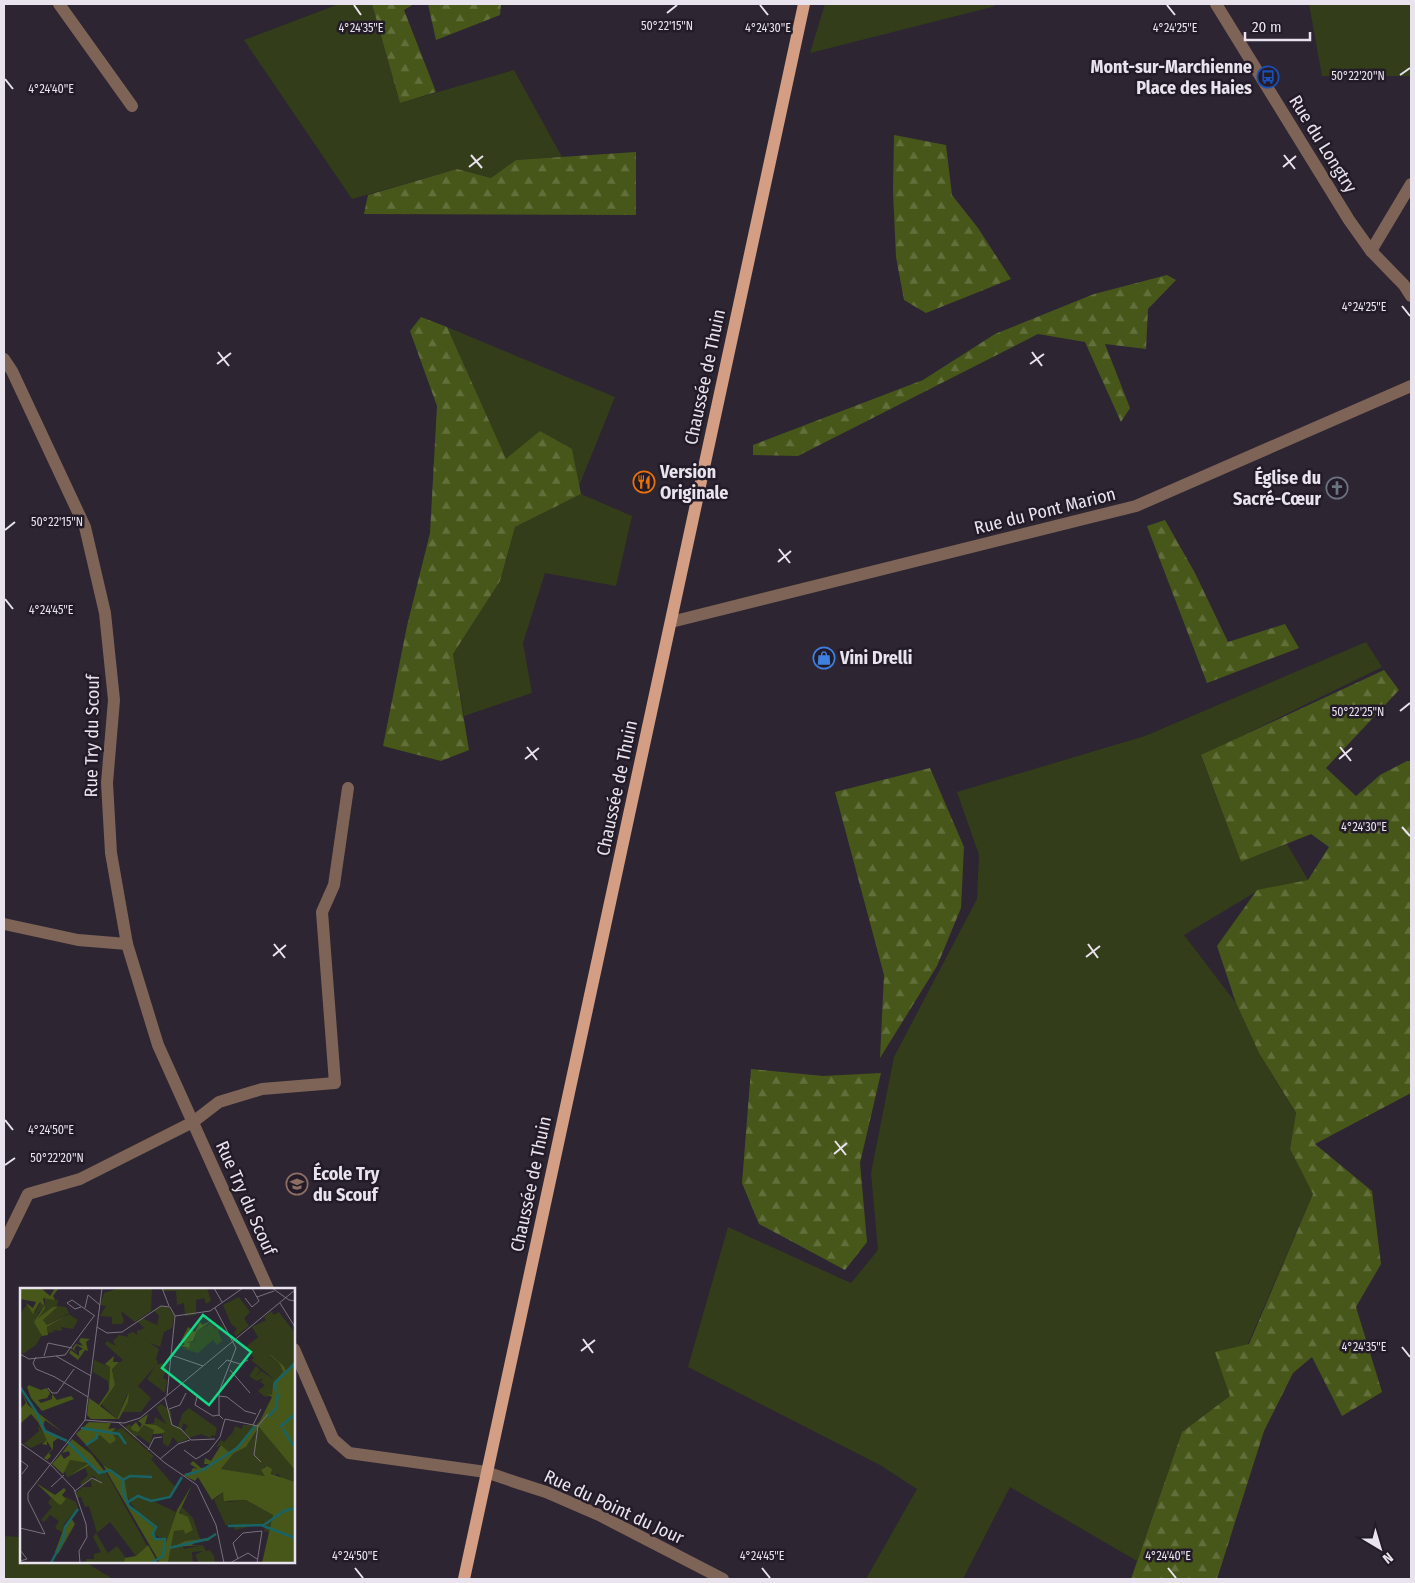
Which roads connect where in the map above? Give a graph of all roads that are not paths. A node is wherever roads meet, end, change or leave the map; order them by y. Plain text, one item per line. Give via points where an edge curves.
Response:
1 (59, 4) edge
2 (804, 4) edge
3 (1216, 4) edge
4 (132, 106) dead end
5 (1411, 184) edge
6 (1371, 251) junction
7 (1411, 296) edge
8 (4, 359) edge
9 (1411, 386) edge
10 (671, 622) junction
11 (348, 788) dead end
12 (4, 924) edge
13 (127, 944) junction
14 (193, 1122) junction
15 (4, 1243) edge
16 (268, 1288) edge
17 (295, 1351) edge
18 (486, 1472) junction
19 (464, 1579) edge
20 (723, 1579) edge

1 - 4 street
2 - 10 main road, Chaussée de Thuin
3 - 6 street, Rue du Longtry
5 - 6 street
6 - 7 street, Rue du Longtry
8 - 13 street, Rue Try du Scouf via 84,527 105,613 114,700 107,783 111,853
9 - 10 street, Rue du Pont Marion via 1136,506
10 - 18 main road, Chaussée de Thuin
11 - 14 street via 334,885 322,912 335,1083 262,1090 219,1102
12 - 13 street via 78,940
13 - 14 street, Rue Try du Scouf via 158,1045
14 - 15 street via 80,1179 28,1194
14 - 16 street, Rue Try du Scouf
17 - 18 street via 334,1439 349,1453
18 - 19 main road, Chaussée de Thuin
18 - 20 street, Rue du Point du Jour via 546,1492 599,1515

